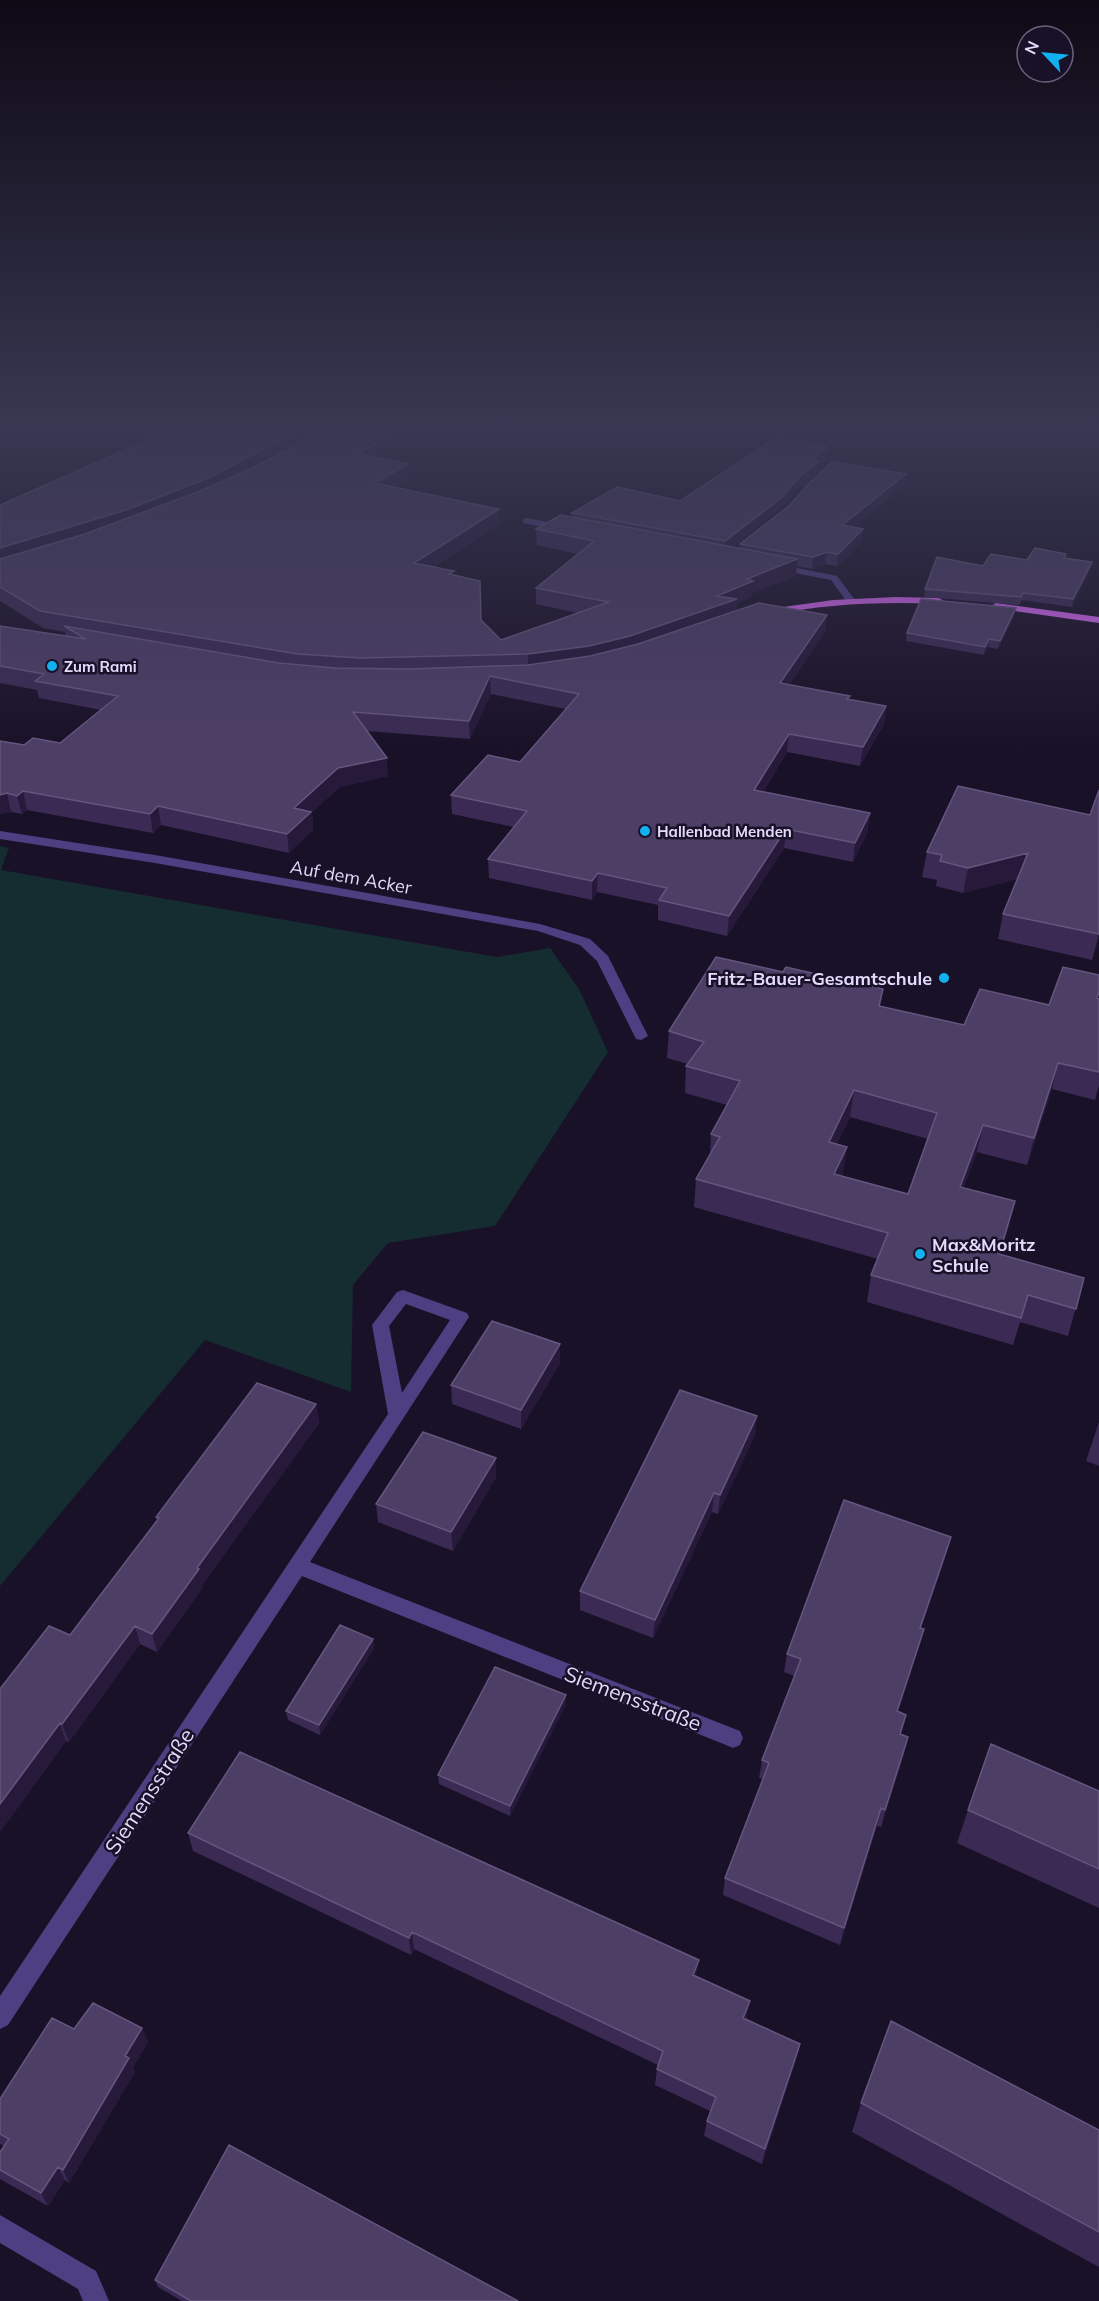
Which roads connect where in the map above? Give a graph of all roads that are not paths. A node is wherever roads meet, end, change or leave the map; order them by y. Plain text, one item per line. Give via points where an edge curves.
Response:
1 (771, 565) edge
2 (850, 600) junction
3 (948, 602) edge
4 (982, 605) edge
5 (754, 615) edge
6 (1099, 620) edge
7 (0, 835) edge
8 (641, 1036) dead end
9 (397, 1415) junction
10 (298, 1566) junction
11 (733, 1738) dead end
12 (0, 2017) edge
13 (0, 2228) edge
14 (96, 2301) edge

1 - 2 street via 834,578
2 - 3 main road
2 - 5 main road
4 - 6 main road
7 - 8 street, Auf dem Acker via 529,926 585,942 603,959
9 - 9 street, Siemensstraße via 461,1317 403,1296 381,1325
9 - 10 street, Siemensstraße
10 - 11 street, Siemensstraße
10 - 12 street, Siemensstraße
13 - 14 street via 87,2280

